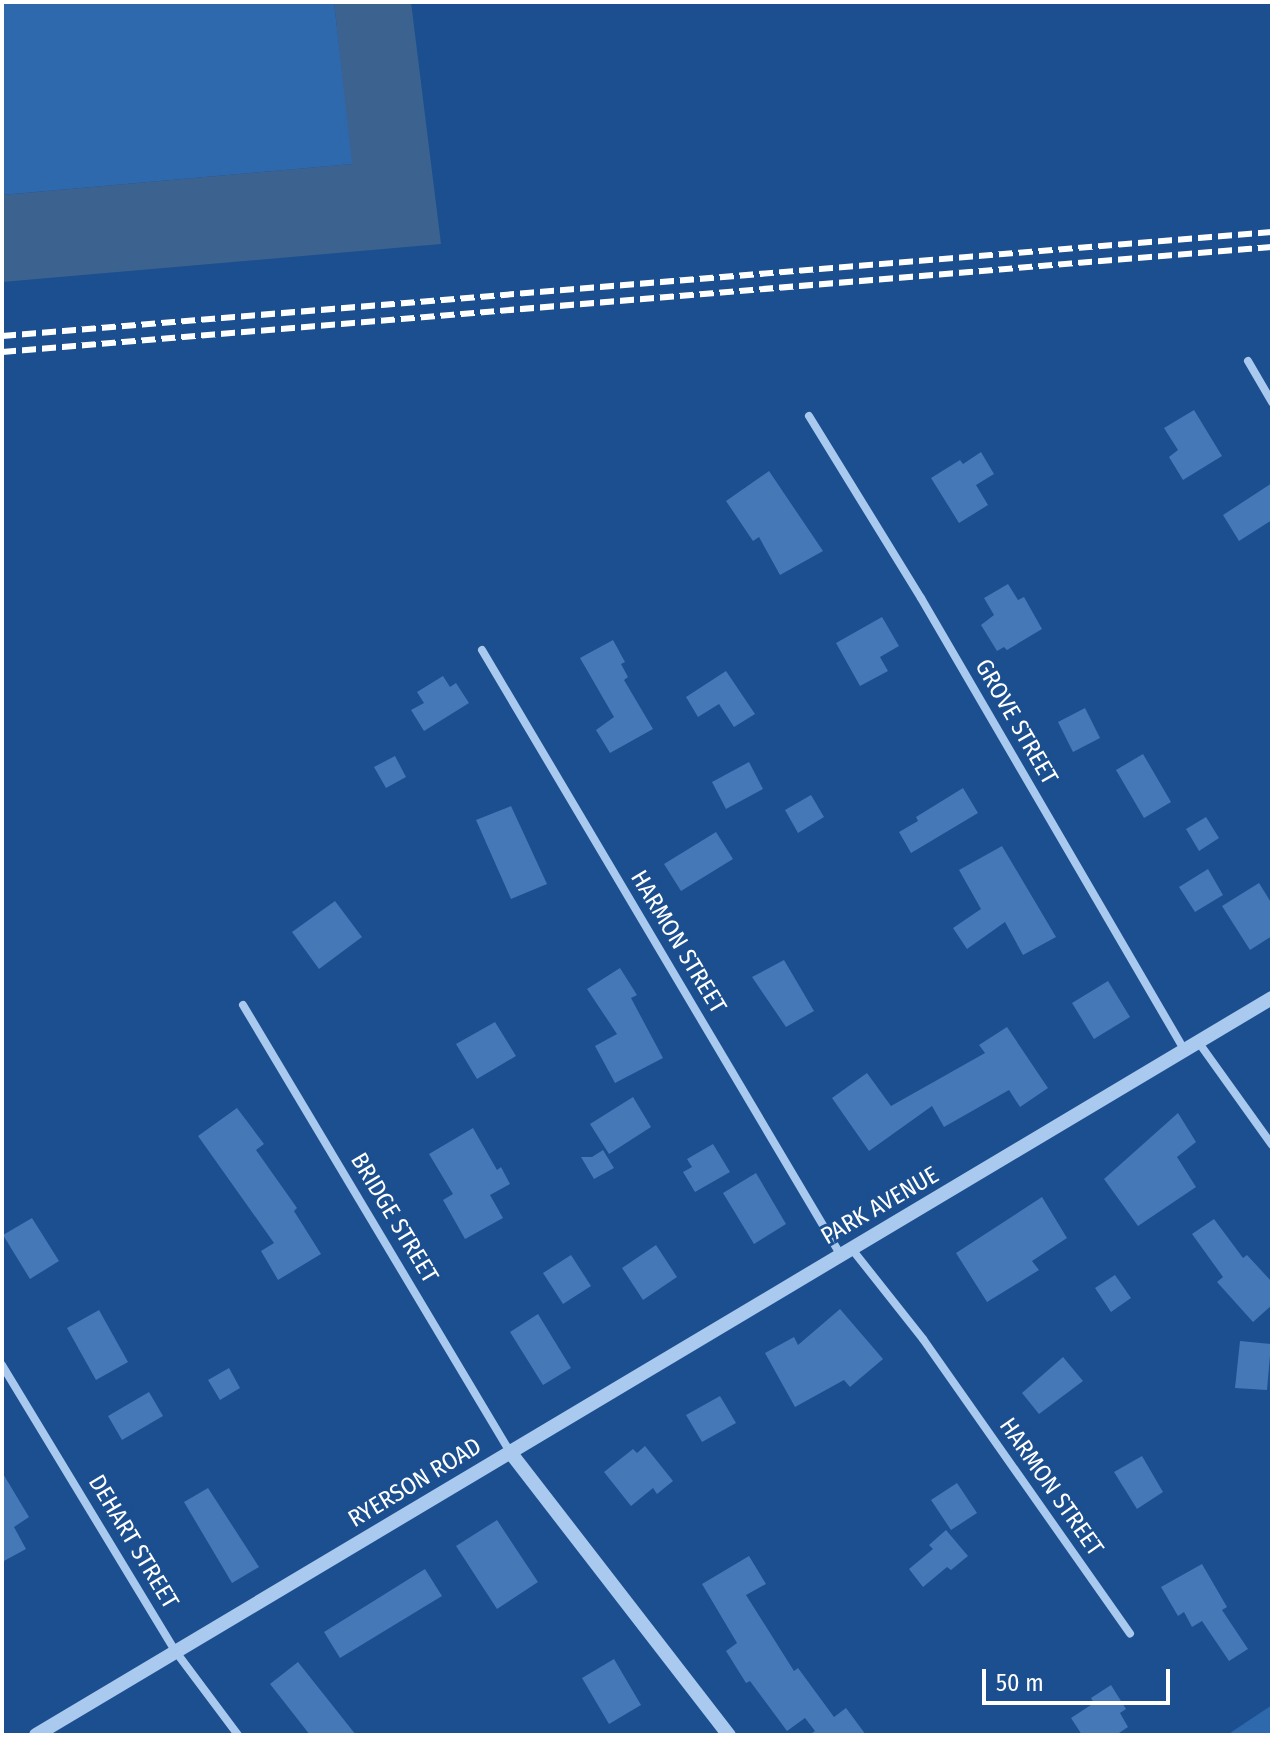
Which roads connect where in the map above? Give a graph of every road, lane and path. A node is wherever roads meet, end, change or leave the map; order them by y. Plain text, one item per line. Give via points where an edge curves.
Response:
1 (1248, 361) dead end
2 (1272, 402) edge
3 (809, 416) dead end
4 (482, 650) dead end
5 (1272, 998) edge
6 (243, 1005) dead end
7 (1199, 1043) junction
8 (1185, 1051) junction
9 (1272, 1145) edge
10 (846, 1251) junction
11 (2, 1365) edge
12 (510, 1452) junction
13 (1130, 1634) dead end
14 (176, 1652) junction
15 (36, 1735) edge
16 (238, 1735) edge
17 (729, 1735) edge

1 - 2 street
3 - 8 street, GROVE STREET
4 - 10 street, HARMON STREET
5 - 7 street, PARK AVENUE
6 - 12 street, BRIDGE STREET
7 - 8 street, PARK AVENUE
7 - 9 street
8 - 10 street, PARK AVENUE
10 - 12 street, PARK AVENUE
10 - 13 street, HARMON STREET via 923,1339
11 - 14 street, DEHART STREET
12 - 14 street, RYERSON ROAD
12 - 17 street, RYERSON ROAD
14 - 15 street, RYERSON ROAD
14 - 16 street, DEHART STREET

